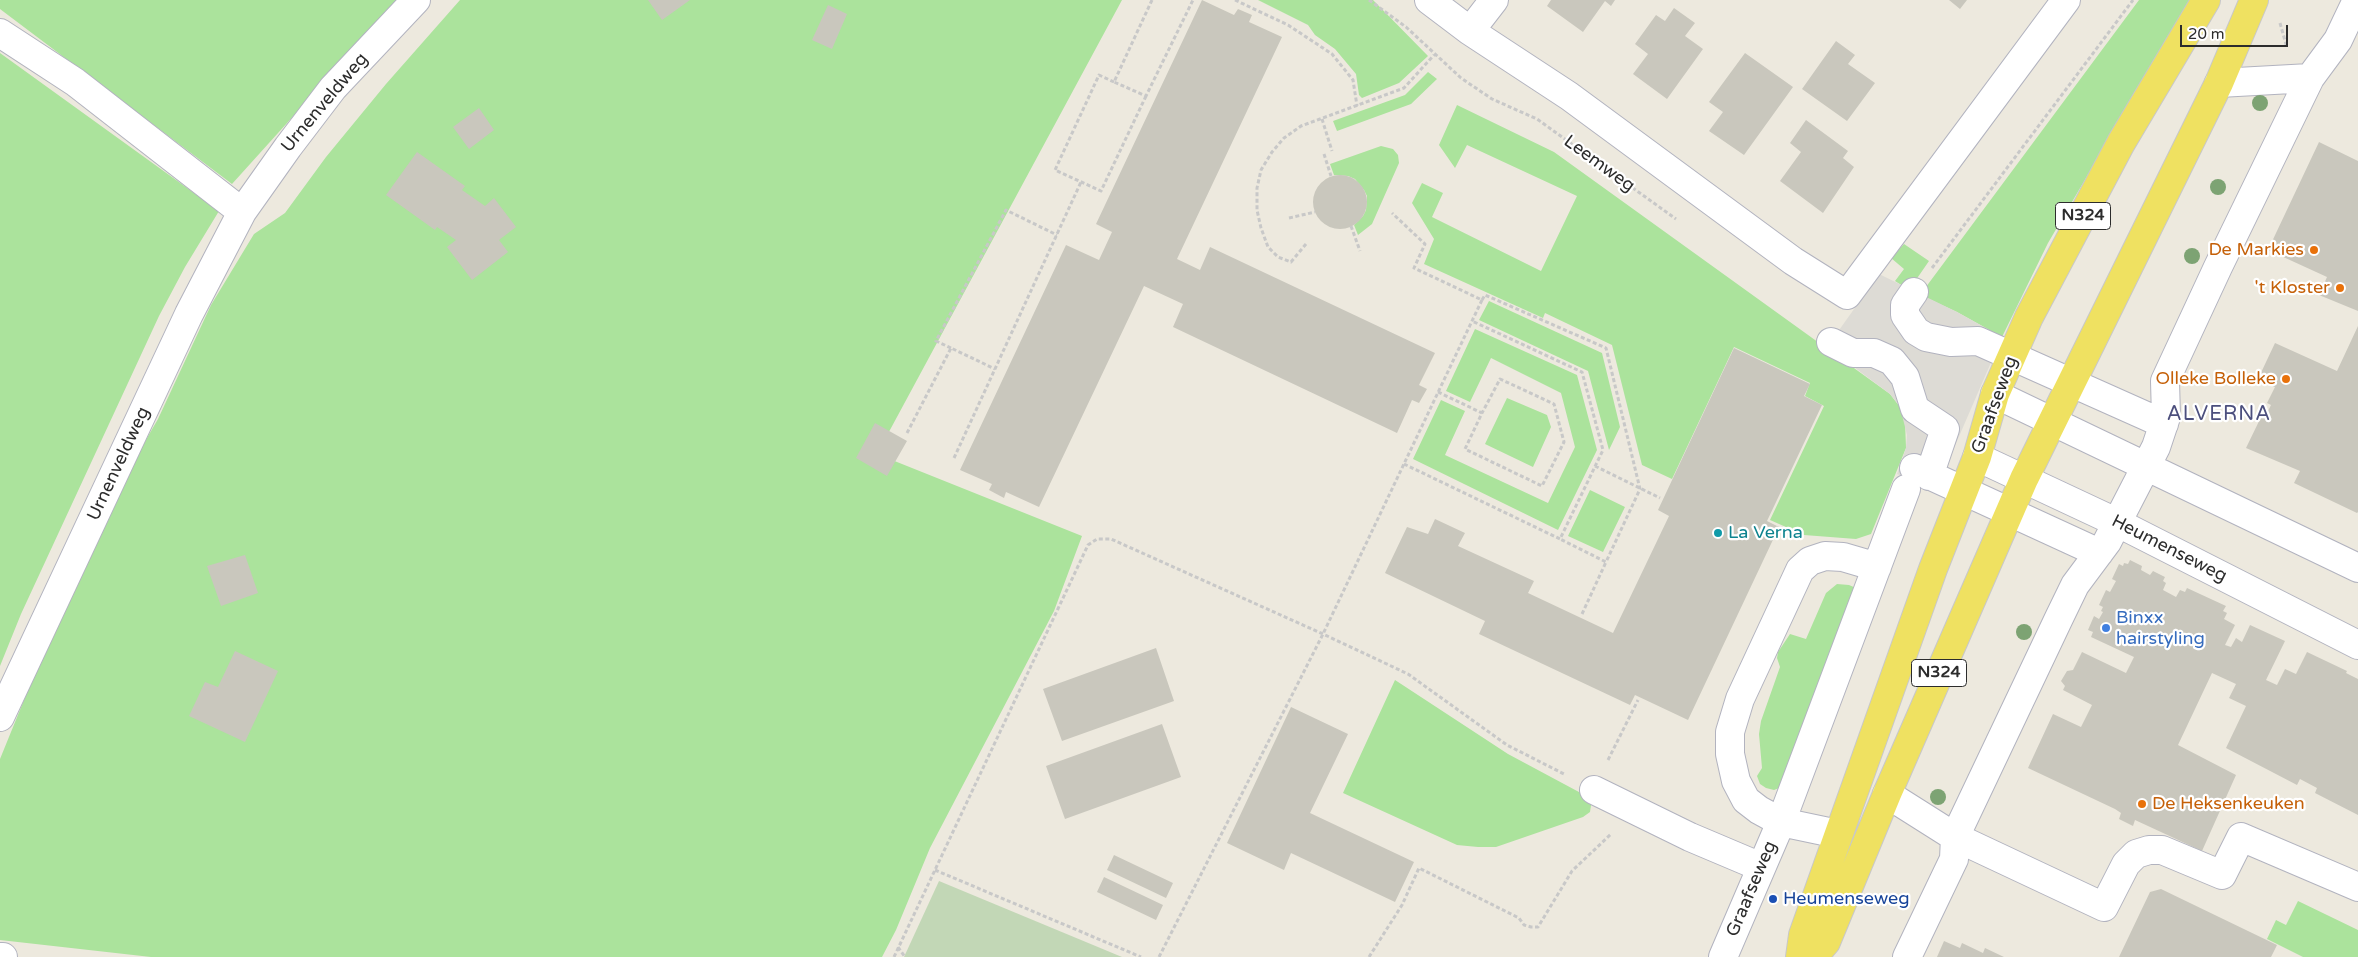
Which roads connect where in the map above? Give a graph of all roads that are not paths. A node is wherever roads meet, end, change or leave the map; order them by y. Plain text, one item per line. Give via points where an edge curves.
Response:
1 (416, 0) edge
2 (1429, 0) edge
3 (1494, 0) edge
4 (2066, 0) edge
5 (2206, 0) edge
6 (2254, 0) edge
7 (2356, 0) edge
8 (1470, 31) junction
9 (0, 33) edge
10 (2303, 78) junction
11 (2219, 83) junction
12 (242, 212) junction
13 (1914, 292) road end
14 (1926, 337) junction
15 (1831, 342) dead end
16 (2012, 356) junction
17 (1905, 377) junction
18 (2070, 384) junction
19 (1996, 394) junction
20 (2052, 421) junction
21 (2164, 424) junction
22 (1977, 457) junction
23 (2146, 466) junction
24 (1916, 478) junction
25 (2174, 478) junction
26 (2024, 479) junction
27 (1963, 492) junction
28 (2010, 512) junction
29 (2118, 523) junction
30 (2145, 536) junction
31 (2100, 552) junction
32 (1877, 568) junction
33 (2358, 568) edge
34 (2358, 645) edge
35 (0, 717) edge
36 (1594, 790) road end
37 (1887, 794) junction
38 (1781, 822) junction
39 (1838, 834) junction
40 (1956, 837) junction
41 (1761, 867) junction
42 (2358, 887) edge
43 (1723, 957) edge
44 (1800, 957) edge
45 (1813, 957) edge
46 (1907, 957) edge

1 - 12 street, Urnenveldweg via 333,88
2 - 8 street, Leemweg
3 - 8 street
4 - 8 street, Leemweg via 1847,295 1793,261 1569,96
5 - 16 main road, Graafseweg / N324 via 2120,143
6 - 11 main road, N324
7 - 10 street via 2338,40
9 - 12 street via 75,82
10 - 11 street
10 - 21 street via 2165,381
11 - 18 main road, N324
12 - 35 street, Urnenveldweg via 190,314
13 - 14 street via 1906,305 1905,315 1916,331
14 - 16 street via 1951,342 1978,341
14 - 17 street
15 - 17 street via 1853,353 1883,356
16 - 18 street
16 - 19 main road, Graafseweg / N324
17 - 24 street, Graafseweg via 1915,409 1946,429
18 - 20 main road, N324
18 - 21 street
19 - 20 street
19 - 22 main road, Graafseweg / N324
20 - 23 street
20 - 26 main road, N324
21 - 23 street
22 - 26 street, Heumenseweg
22 - 27 main road, Graafseweg / N324
23 - 25 street
23 - 29 street
24 - 27 street
24 - 32 street, Graafseweg
25 - 30 street via 2156,482 2146,490 2139,504 2138,519
25 - 33 street
26 - 28 main road, N324
26 - 29 street, Heumenseweg
27 - 28 street
27 - 39 main road, Graafseweg / N324 via 1932,569
28 - 31 street
28 - 37 main road, N324
29 - 30 street, Heumenseweg
29 - 31 street
30 - 34 street, Heumenseweg
31 - 40 street via 2075,585
32 - 38 street, Graafseweg
32 - 38 street via 1843,557 1825,556 1810,561 1800,570 1740,699 1730,732 1730,754 1736,781 1746,800
36 - 41 street
37 - 40 street
37 - 45 main road, N324 via 1826,942
38 - 39 street, Graafseweg
38 - 41 street, Graafseweg
39 - 44 main road, Graafseweg / N324 via 1803,935
40 - 42 street via 2104,907 2126,864 2136,854 2162,850 2222,875 2241,837
40 - 46 street via 1954,859
41 - 43 street, Graafseweg

